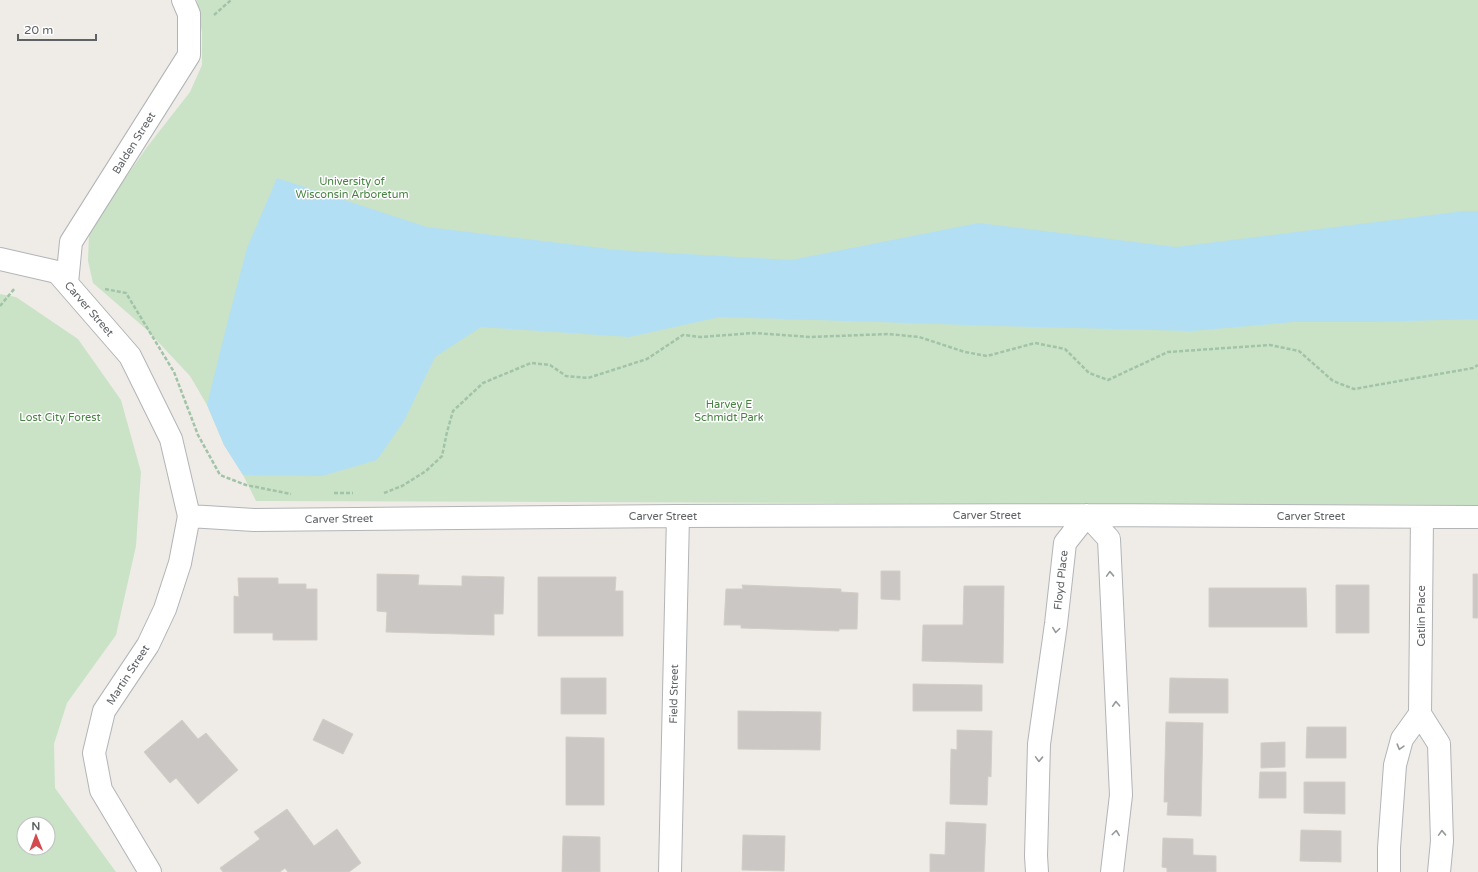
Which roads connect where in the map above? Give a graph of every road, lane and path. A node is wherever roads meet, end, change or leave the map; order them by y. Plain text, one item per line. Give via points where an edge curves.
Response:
1 (183, 0) edge
2 (0, 259) edge
3 (67, 283) junction
4 (104, 289) dead end
5 (1478, 365) edge
6 (328, 493) dead end
7 (358, 493) dead end
8 (293, 494) dead end
9 (381, 494) dead end
10 (1087, 515) junction
11 (189, 516) junction
12 (678, 516) junction
13 (1422, 517) junction
14 (1478, 517) edge
15 (1420, 714) junction
16 (150, 872) edge
17 (670, 872) edge
18 (1037, 872) edge
19 (1112, 872) edge
20 (1389, 872) edge
21 (1440, 872) edge

1 - 3 street, Balden Street via 189,14 189,55 71,242
2 - 3 street, Carver Street via 57,272
3 - 11 street, Carver Street via 130,356 171,439
4 - 8 path via 126,293 174,372 198,435 220,475 246,485
5 - 9 path via 1354,389 1333,381 1299,351 1270,345 1168,352 1108,380 1089,373 1064,349 1035,344 987,356 965,352 919,337 888,334 811,337 754,333 701,337 683,335 647,359 588,378 566,376 550,365 531,363 483,383 454,411 442,456 414,479
6 - 7 path
10 - 12 street, Carver Street
10 - 13 street, Carver Street
10 -> 18 street, Floyd Place via 1065,543 1039,744
19 -> 10 street via 1120,795 1109,539
11 - 12 street, Carver Street via 254,520
11 - 16 street, Martin Street via 180,563 165,609 148,645 104,711 94,753 101,790
12 - 17 street, Field Street
13 - 14 street, Carver Street
13 - 15 street, Catlin Place
15 -> 20 street via 1402,740 1394,765
21 -> 15 street via 1442,841 1439,744

